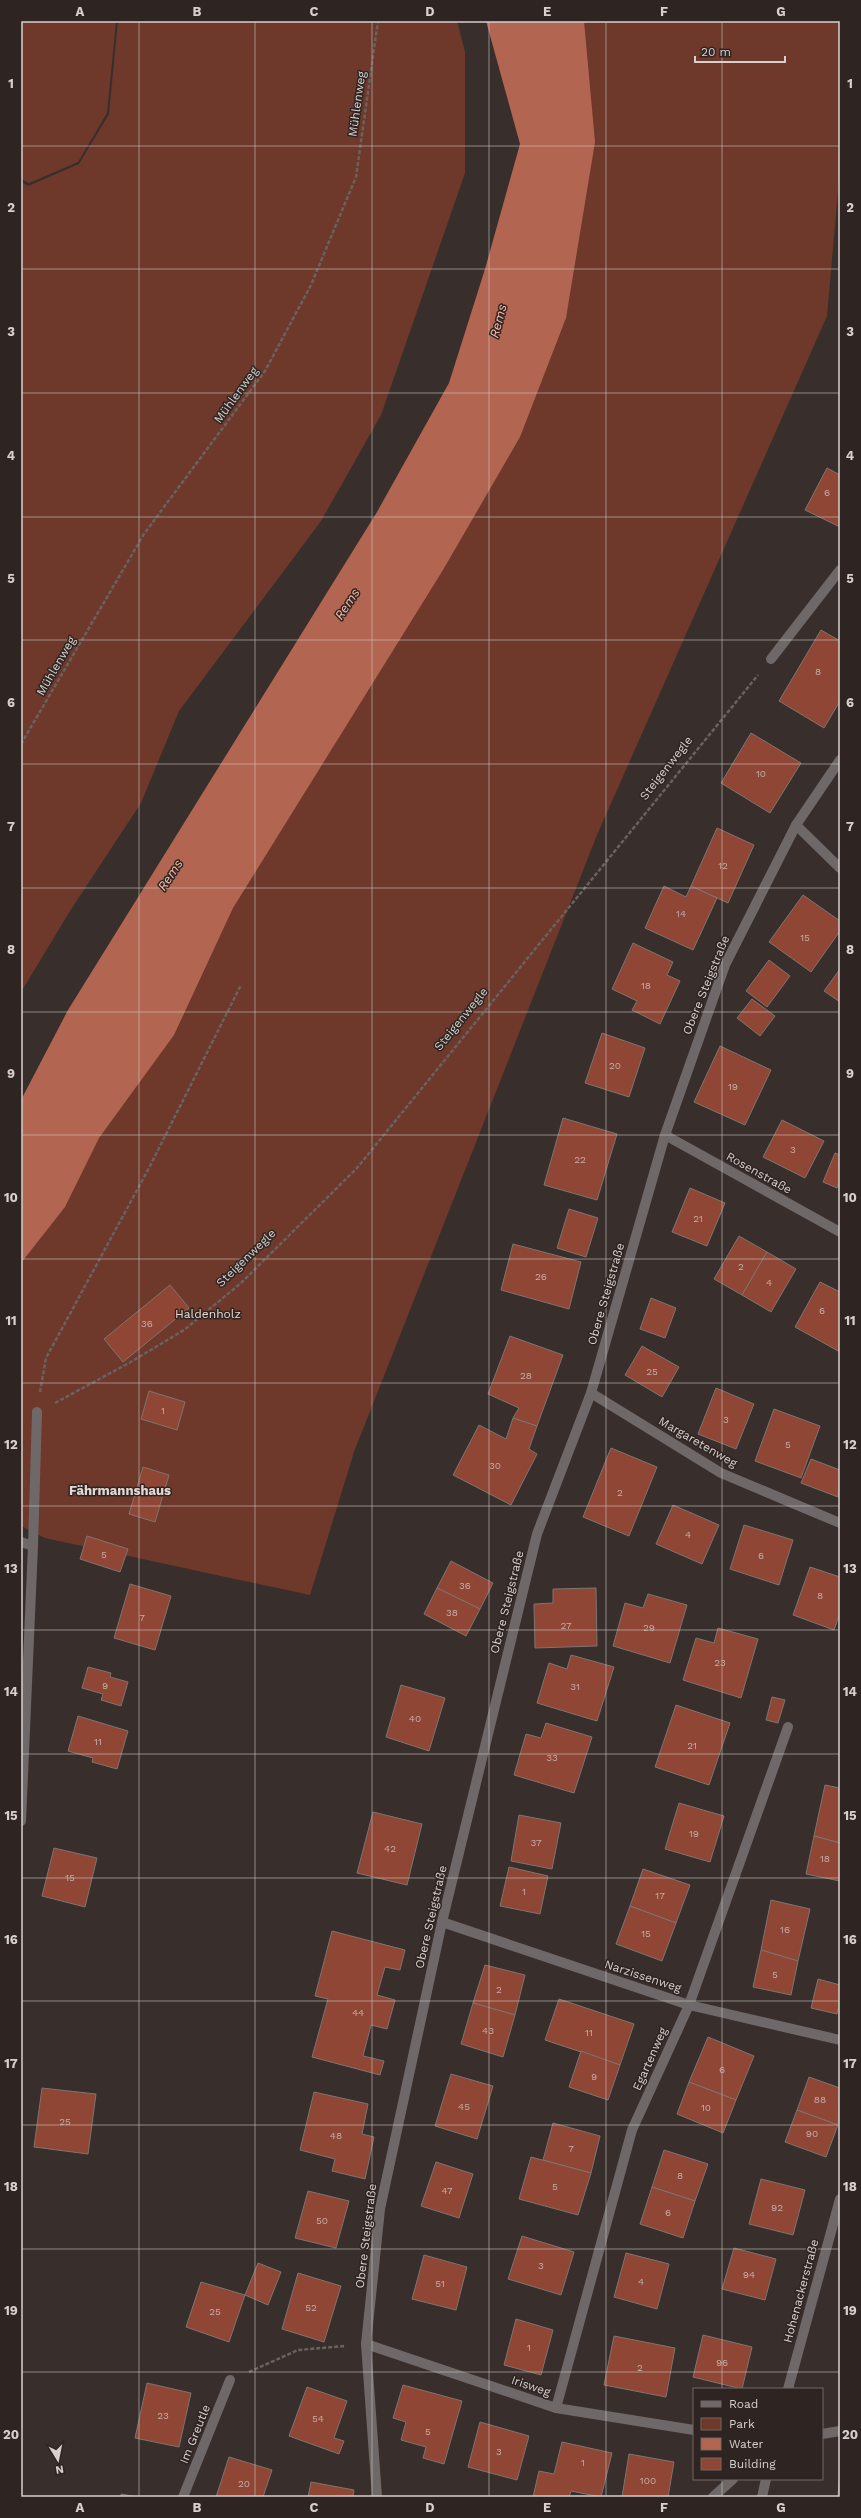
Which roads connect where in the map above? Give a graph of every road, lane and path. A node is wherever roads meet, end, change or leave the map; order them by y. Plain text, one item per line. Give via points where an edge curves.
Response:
1 (378, 21) edge
2 (840, 570) edge
3 (771, 659) joint
4 (21, 744) edge
5 (840, 760) edge
6 (796, 825) junction
7 (840, 868) edge
8 (241, 985) dead end
9 (665, 1135) junction
10 (840, 1232) edge
11 (591, 1393) junction
12 (37, 1412) junction
13 (840, 1523) edge
14 (21, 1542) edge
15 (33, 1546) junction
16 (788, 1727) dead end
17 (21, 1821) edge
18 (442, 1922) junction
19 (689, 2005) junction
20 (840, 2040) edge
21 (840, 2201) edge
22 (366, 2344) junction
23 (230, 2380) joint
24 (788, 2388) edge
25 (556, 2408) junction
26 (693, 2430) edge
27 (840, 2431) edge
28 (823, 2434) edge
29 (732, 2480) edge
30 (766, 2480) edge
31 (183, 2497) edge
32 (377, 2497) edge
33 (713, 2497) edge
34 (762, 2497) edge

1 - 4 path, Mühlenweg via 356,177 311,285 265,371 144,534
2 - 3 street
3 - 12 path, Steigenwegle via 357,1168 241,1283 184,1330 130,1363
5 - 6 street, Obere Steigstraße
6 - 7 street
6 - 9 street, Obere Steigstraße via 726,965
8 - 12 path via 148,1168 46,1358
9 - 10 street, Rosenstraße
9 - 11 street, Obere Steigstraße
11 - 13 street, Margaretenweg via 721,1473
11 - 18 street, Obere Steigstraße via 537,1534
12 - 15 street
14 - 15 street
15 - 17 street
16 - 19 street, Egartenweg
18 - 19 street, Narzissenweg
18 - 22 street, Obere Steigstraße via 380,2209
19 - 20 street, Narzissenweg
19 - 25 street, Egartenweg via 632,2130
21 - 24 street, Hohenackerstraße
22 - 23 path via 298,2350
22 - 25 street, Irisweg
22 - 32 street, Obere Steigstraße
23 - 31 street, Im Greutle
25 - 26 street, Irisweg
27 - 28 street
29 - 33 street
30 - 34 street

